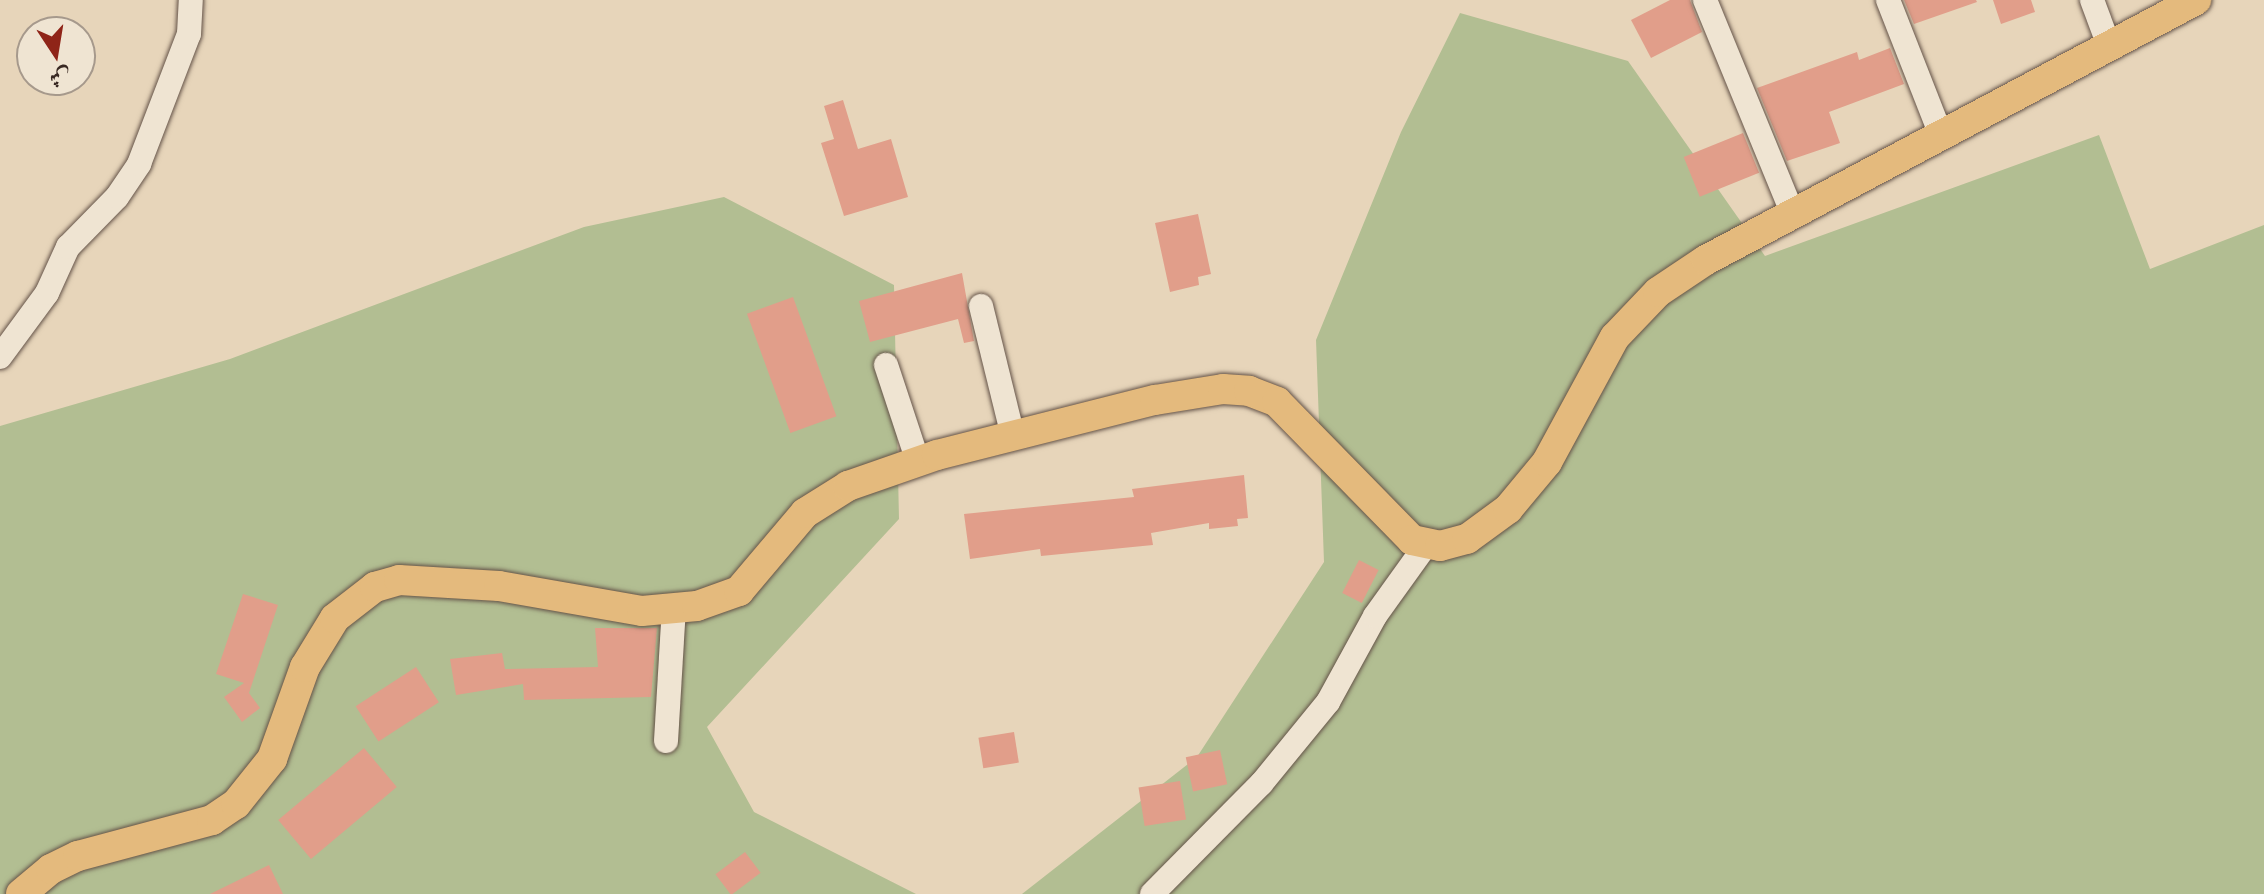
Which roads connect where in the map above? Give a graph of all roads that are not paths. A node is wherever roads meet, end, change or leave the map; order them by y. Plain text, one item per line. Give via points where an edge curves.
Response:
1 (191, 0) edge
2 (1705, 0) edge
3 (1888, 0) edge
4 (2092, 0) edge
5 (2196, 0) edge
6 (2109, 46) junction
7 (1942, 138) junction
8 (1793, 215) junction
9 (981, 306) dead end
10 (0, 357) edge
11 (886, 365) dead end
12 (1013, 436) junction
13 (918, 462) junction
14 (1426, 545) junction
15 (674, 608) junction
16 (666, 741) dead end
17 (21, 894) edge
18 (1152, 894) edge

1 - 10 street via 189,34 139,164 117,197 68,247 47,293
2 - 8 street
3 - 7 street
4 - 6 street
5 - 6 main road
6 - 7 main road
7 - 8 main road
8 - 14 main road via 1658,292 1615,337 1547,462 1508,509 1467,539
9 - 12 street
11 - 13 street
12 - 13 main road
12 - 14 main road via 1155,400 1223,389 1249,391 1277,402 1400,532
13 - 15 main road via 848,486 805,513 739,591
14 - 18 street via 1375,616 1328,702 1261,784
15 - 16 street
15 - 17 main road via 642,611 424,578 375,587 335,618 305,667 272,759 236,804 212,820 78,856 51,869

